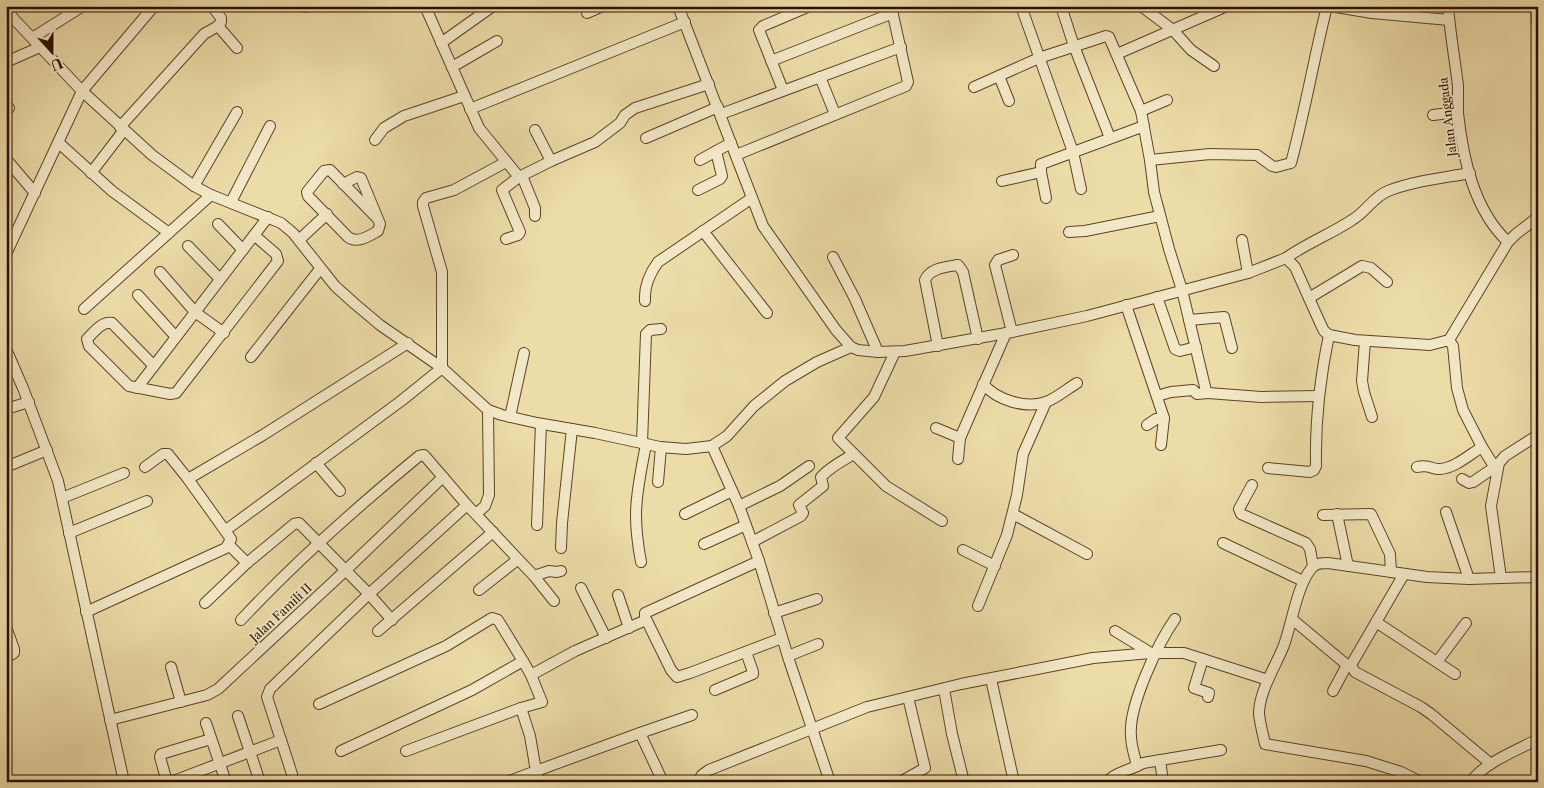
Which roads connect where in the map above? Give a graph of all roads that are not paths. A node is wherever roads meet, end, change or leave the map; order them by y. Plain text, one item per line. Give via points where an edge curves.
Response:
1 (83, 6) edge
2 (154, 6) edge
3 (212, 6) edge
4 (425, 6) edge
5 (493, 6) edge
6 (603, 6) edge
7 (678, 6) edge
8 (810, 6) edge
9 (1021, 6) edge
10 (1061, 6) edge
11 (1141, 6) edge
12 (1227, 6) edge
13 (1328, 6) edge
14 (1448, 6) edge
15 (1536, 6) edge
16 (6, 7) edge
17 (892, 10) edge
18 (587, 13) dead end
19 (10, 20) edge
20 (1449, 20) junction
21 (685, 22) junction
22 (218, 26) junction
23 (1538, 28) edge
24 (1173, 30) junction
25 (32, 38) junction
26 (497, 41) dead end
27 (441, 43) junction
28 (1074, 46) junction
29 (40, 47) junction
30 (900, 47) junction
31 (238, 48) dead end
32 (1118, 54) junction
33 (1039, 58) junction
34 (771, 60) junction
35 (6, 62) edge
36 (1214, 66) dead end
37 (452, 67) junction
38 (999, 76) junction
39 (820, 77) junction
40 (709, 84) junction
41 (974, 87) dead end
42 (782, 90) junction
43 (82, 92) junction
44 (464, 96) junction
45 (1167, 100) dead end
46 (1009, 102) dead end
47 (6, 103) edge
48 (470, 109) junction
49 (720, 110) junction
50 (1141, 111) junction
51 (6, 112) edge
52 (237, 112) dead end
53 (1458, 112) junction
54 (835, 114) junction
55 (1433, 115) dead end
56 (270, 126) dead end
57 (1144, 126) junction
58 (122, 129) junction
59 (534, 130) dead end
60 (646, 138) dead end
61 (1110, 138) junction
62 (376, 140) dead end
63 (731, 142) junction
64 (59, 143) junction
65 (716, 151) junction
66 (1072, 152) junction
67 (736, 155) junction
68 (6, 159) edge
69 (700, 160) dead end
70 (1150, 160) junction
71 (551, 161) junction
72 (506, 162) junction
73 (1041, 172) junction
74 (91, 173) junction
75 (1470, 173) junction
76 (520, 177) junction
77 (1002, 181) dead end
78 (344, 184) junction
79 (194, 186) junction
80 (1081, 189) dead end
81 (698, 190) dead end
82 (35, 193) junction
83 (211, 195) junction
84 (752, 198) junction
85 (1046, 198) dead end
86 (231, 202) junction
87 (327, 214) junction
88 (535, 216) dead end
89 (1160, 216) junction
90 (1538, 216) edge
91 (268, 217) junction
92 (377, 218) junction
93 (218, 224) dead end
94 (17, 231) junction
95 (703, 231) junction
96 (1069, 232) dead end
97 (6, 234) edge
98 (169, 234) junction
99 (254, 235) junction
100 (506, 239) dead end
101 (299, 240) junction
102 (1242, 240) dead end
103 (1508, 242) junction
104 (188, 246) dead end
105 (242, 250) junction
106 (6, 254) edge
107 (1013, 255) dead end
108 (833, 257) dead end
109 (1286, 258) junction
110 (320, 269) junction
111 (160, 272) dead end
112 (1248, 273) junction
113 (220, 279) junction
114 (1387, 282) dead end
115 (1182, 290) junction
116 (138, 295) dead end
117 (1157, 297) junction
118 (1309, 298) junction
119 (645, 301) dead end
120 (1126, 305) junction
121 (84, 309) dead end
122 (195, 312) junction
123 (767, 314) dead end
124 (1189, 320) junction
125 (661, 329) dead end
126 (224, 333) junction
127 (1009, 333) junction
128 (1329, 335) junction
129 (176, 337) junction
130 (978, 339) junction
131 (1449, 340) junction
132 (1366, 341) junction
133 (408, 343) junction
134 (938, 346) junction
135 (851, 347) junction
136 (1196, 347) junction
137 (1232, 348) dead end
138 (6, 349) edge
139 (878, 352) junction
140 (895, 352) junction
141 (524, 353) dead end
142 (250, 357) dead end
143 (154, 366) junction
144 (442, 368) junction
145 (1077, 383) dead end
146 (983, 384) junction
147 (137, 388) junction
148 (1208, 393) junction
149 (1157, 396) junction
150 (1319, 396) junction
151 (29, 402) junction
152 (1046, 402) junction
153 (6, 409) edge
154 (488, 410) junction
155 (510, 417) junction
156 (1372, 417) dead end
157 (1164, 418) junction
158 (540, 424) junction
159 (1147, 425) dead end
160 (936, 428) dead end
161 (572, 429) junction
162 (1538, 435) edge
163 (960, 438) junction
164 (644, 443) junction
165 (1162, 445) dead end
166 (712, 446) junction
167 (661, 447) junction
168 (1482, 447) junction
169 (47, 450) junction
170 (854, 454) junction
171 (958, 459) dead end
172 (316, 463) junction
173 (809, 466) dead end
174 (6, 467) edge
175 (145, 467) dead end
176 (1418, 467) dead end
177 (1268, 468) dead end
178 (1496, 469) junction
179 (124, 473) dead end
180 (443, 477) junction
181 (188, 479) junction
182 (1462, 479) dead end
183 (658, 482) dead end
184 (1252, 485) dead end
185 (340, 491) dead end
186 (732, 491) junction
187 (62, 498) junction
188 (146, 501) dead end
189 (467, 505) junction
190 (739, 506) junction
191 (1446, 512) dead end
192 (476, 514) junction
193 (685, 514) dead end
194 (1013, 514) junction
195 (1337, 514) junction
196 (1323, 515) dead end
197 (942, 521) dead end
198 (537, 524) dead end
199 (746, 525) junction
200 (226, 530) junction
201 (493, 532) junction
202 (69, 533) junction
203 (752, 542) junction
204 (1223, 543) dead end
205 (318, 544) junction
206 (704, 544) dead end
207 (229, 545) junction
208 (561, 548) dead end
209 (963, 550) dead end
210 (1087, 554) dead end
211 (517, 560) junction
212 (759, 560) junction
213 (640, 562) dead end
214 (247, 563) junction
215 (995, 566) junction
216 (1313, 566) junction
217 (1348, 566) junction
218 (346, 570) junction
219 (561, 571) dead end
220 (1391, 572) junction
221 (1404, 574) junction
222 (534, 576) junction
223 (1501, 578) junction
224 (1538, 578) edge
225 (1469, 579) junction
226 (1303, 580) junction
227 (581, 588) dead end
228 (478, 590) dead end
229 (369, 594) junction
230 (618, 595) dead end
231 (817, 599) dead end
232 (554, 601) dead end
233 (205, 603) dead end
234 (978, 606) dead end
235 (86, 612) junction
236 (774, 613) junction
237 (1175, 619) dead end
238 (1292, 619) junction
239 (241, 620) dead end
240 (392, 620) junction
241 (646, 620) junction
242 (1376, 622) junction
243 (1466, 623) dead end
244 (6, 627) edge
245 (629, 628) junction
246 (378, 631) dead end
247 (1115, 631) dead end
248 (606, 638) junction
249 (782, 638) junction
250 (818, 644) dead end
251 (746, 652) junction
252 (1153, 653) junction
253 (788, 656) junction
254 (6, 658) edge
255 (1203, 659) junction
256 (522, 661) junction
257 (1437, 662) junction
258 (1349, 665) junction
259 (171, 667) dead end
260 (1455, 674) dead end
261 (531, 675) junction
262 (991, 678) junction
263 (1268, 680) junction
264 (944, 689) junction
265 (714, 690) dead end
266 (1333, 691) dead end
267 (908, 697) junction
268 (1208, 697) dead end
269 (181, 702) junction
270 (318, 704) dead end
271 (521, 708) junction
272 (692, 715) dead end
273 (238, 716) dead end
274 (110, 720) junction
275 (206, 723) dead end
276 (812, 729) junction
277 (640, 733) junction
278 (211, 739) junction
279 (1538, 739) edge
280 (281, 740) junction
281 (1222, 750) dead end
282 (341, 751) dead end
283 (406, 751) dead end
284 (249, 752) junction
285 (1160, 760) junction
286 (219, 764) junction
287 (1491, 764) junction
288 (1137, 766) junction
289 (536, 771) junction
290 (292, 774) dead end
291 (124, 782) edge
292 (169, 782) edge
293 (226, 782) edge
294 (260, 782) edge
295 (507, 782) edge
296 (539, 782) edge
297 (662, 782) edge
298 (698, 782) edge
299 (830, 782) edge
300 (900, 782) edge
301 (964, 782) edge
302 (1014, 782) edge
303 (1110, 782) edge
304 (1163, 782) edge
305 (1421, 782) edge
306 (1471, 782) edge

1 - 25 street
2 - 43 street
3 - 22 street via 221,18
4 - 27 street
5 - 27 street
6 - 18 street
7 - 21 street
8 - 34 street via 761,27
9 - 33 street
10 - 28 street
11 - 24 street
12 - 24 street
13 - 20 street
13 - 70 street via 1291,163 1272,166 1257,155 1210,154
14 - 20 street, Jalan Anggada
15 - 23 street
16 - 19 street
17 - 30 street
17 - 34 street
19 - 25 street
20 - 53 street, Jalan Anggada
21 - 40 street
21 - 48 street
22 - 31 street
22 - 58 street via 190,48
24 - 32 street
24 - 36 street via 1191,50
25 - 29 street
26 - 37 street
27 - 37 street
28 - 32 street via 1108,36
28 - 33 street
28 - 61 street
29 - 35 street
29 - 43 street
30 - 39 street
30 - 54 street via 908,82 906,86
32 - 50 street
33 - 38 street
33 - 66 street
34 - 42 street
37 - 44 street
38 - 41 street
38 - 46 street
39 - 42 street
39 - 54 street
40 - 49 street
40 - 71 street via 635,108 595,142
42 - 49 street
43 - 58 street
43 - 64 street
44 - 48 street
44 - 62 street via 404,116 384,128
45 - 50 street
47 - 51 street via 9,108
48 - 72 street via 484,136
49 - 60 street
49 - 63 street
50 - 57 street
52 - 79 street
53 - 55 street
53 - 75 street, Jalan Anggada
54 - 67 street
56 - 86 street
57 - 61 street
57 - 70 street
58 - 74 street
58 - 79 street
59 - 71 street
61 - 66 street
63 - 65 street
63 - 67 street
64 - 74 street
64 - 82 street
65 - 69 street
65 - 81 street via 722,176
66 - 73 street via 1044,162
66 - 80 street
67 - 84 street
68 - 82 street
70 - 89 street
71 - 76 street
72 - 76 street
72 - 144 street via 454,190 426,198 423,202 442,272
73 - 77 street
73 - 85 street
74 - 98 street
75 - 103 street, Jalan Anggada via 1488,219
75 - 109 street via 1387,191 1364,212
76 - 88 street via 535,208
76 - 100 street via 502,190 520,232
78 - 87 street via 327,170 308,189 308,196
78 - 92 street
78 - 92 street via 356,177 361,178
79 - 83 street
82 - 94 street
83 - 86 street
83 - 98 street
84 - 95 street
84 - 135 street via 763,226
86 - 91 street
87 - 92 street via 352,240 378,231 380,224
87 - 101 street
89 - 96 street
89 - 115 street
90 - 103 street
91 - 99 street
91 - 101 street via 281,223
93 - 105 street
94 - 97 street
94 - 106 street
95 - 119 street via 658,262 648,281
95 - 123 street
98 - 121 street
99 - 105 street
99 - 126 street via 276,254 278,261
101 - 110 street
102 - 112 street
103 - 131 street
104 - 113 street
105 - 113 street
107 - 127 street via 998,260 995,266
108 - 139 street
109 - 112 street
109 - 118 street via 1296,266
110 - 133 street via 355,304
110 - 142 street
111 - 122 street
112 - 115 street
113 - 122 street
114 - 118 street via 1371,268 1362,266
115 - 117 street
115 - 124 street
116 - 129 street
117 - 120 street
117 - 136 street via 1175,349
118 - 128 street via 1320,325
120 - 127 street
120 - 149 street
122 - 126 street
122 - 129 street
124 - 136 street
124 - 137 street via 1224,317
125 - 164 street via 650,330 646,334
126 - 147 street via 176,393
127 - 130 street
127 - 146 street
128 - 132 street
128 - 150 street
129 - 143 street
130 - 134 street
130 - 134 street via 963,272 958,265 929,273 925,280
131 - 132 street via 1430,345
131 - 168 street via 1463,410
132 - 156 street via 1362,381
133 - 144 street
133 - 181 street via 271,431
134 - 140 street
135 - 139 street
135 - 166 street via 785,381 754,406 727,436
136 - 148 street via 1204,388
138 - 151 street
139 - 140 street
140 - 170 street via 874,397 839,436 839,440
141 - 155 street
143 - 147 street
143 - 147 street via 112,323 104,324 87,340 89,346 129,386
144 - 154 street
144 - 172 street
145 - 152 street
146 - 152 street via 991,393 1018,403
146 - 163 street
148 - 149 street via 1198,394 1193,390
148 - 150 street via 1261,397
149 - 157 street
150 - 177 street via 1314,470
151 - 153 street
151 - 169 street
152 - 194 street via 1023,454
154 - 155 street
154 - 192 street via 489,495 486,506
155 - 158 street
157 - 159 street
157 - 165 street
158 - 161 street
158 - 198 street
160 - 163 street
161 - 164 street
161 - 208 street
162 - 178 street via 1505,456
163 - 171 street
164 - 167 street
164 - 213 street via 636,513
166 - 167 street
166 - 186 street
167 - 183 street
168 - 176 street via 1446,468
168 - 178 street
169 - 174 street
169 - 187 street
170 - 197 street via 886,486
170 - 203 street via 822,475 822,488 799,505 803,512 801,516
172 - 185 street
172 - 200 street
173 - 190 street via 780,486
175 - 181 street via 166,453
178 - 182 street via 1473,482
178 - 223 street via 1491,506
179 - 187 street
180 - 189 street
180 - 205 street via 424,455 419,456
180 - 218 street, Jalan Famili II
181 - 200 street
184 - 216 street via 1239,509 1241,514 1306,543
186 - 190 street
186 - 193 street
187 - 202 street
188 - 202 street
189 - 192 street
189 - 229 street
190 - 199 street
191 - 225 street
192 - 201 street
194 - 210 street
194 - 215 street
195 - 196 street
195 - 217 street
195 - 220 street via 1371,514 1390,554
199 - 203 street
199 - 206 street
200 - 207 street via 231,539
201 - 211 street
201 - 240 street
202 - 235 street
203 - 212 street
204 - 226 street
205 - 214 street via 296,523
205 - 218 street
205 - 239 street
207 - 214 street
207 - 235 street via 220,552
209 - 215 street
211 - 222 street
211 - 228 street
212 - 236 street
212 - 241 street via 645,613
214 - 233 street
215 - 234 street
216 - 217 street via 1328,563
216 - 226 street
217 - 220 street
218 - 229 street
218 - 269 street, Jalan Famili II via 218,689
219 - 222 street
220 - 221 street
221 - 225 street
221 - 242 street
222 - 232 street
223 - 224 street
223 - 225 street
226 - 238 street
227 - 248 street
229 - 240 street
229 - 280 street via 270,689 267,697
230 - 245 street
231 - 236 street
235 - 274 street
236 - 249 street
237 - 252 street
238 - 258 street
238 - 263 street
240 - 246 street
241 - 245 street
241 - 251 street via 677,677
242 - 257 street
242 - 258 street
243 - 257 street
244 - 254 street via 14,653
245 - 248 street
247 - 252 street
248 - 261 street
249 - 251 street
249 - 253 street
250 - 253 street
251 - 265 street via 753,674
252 - 255 street via 1184,653
252 - 262 street via 1093,658
252 - 288 street via 1132,715 1130,736
253 - 276 street
255 - 263 street
255 - 268 street via 1194,688 1209,693
256 - 261 street
256 - 270 street via 498,620 492,618 446,646
256 - 282 street via 472,690
257 - 260 street
258 - 266 street
258 - 287 street via 1355,672 1426,710
259 - 269 street
261 - 271 street via 542,702
262 - 264 street
262 - 302 street
263 - 305 street via 1259,714 1265,744 1366,761
264 - 267 street
264 - 301 street
267 - 276 street via 867,707
267 - 300 street via 926,765
269 - 274 street, Jalan Famili II
271 - 283 street
271 - 289 street
272 - 277 street
273 - 284 street
274 - 291 street
275 - 278 street
276 - 298 street via 709,770
276 - 299 street
277 - 289 street
277 - 297 street
278 - 286 street
278 - 292 street via 161,754
279 - 287 street
280 - 284 street
280 - 290 street
281 - 285 street
284 - 286 street
284 - 294 street
285 - 288 street
285 - 304 street
286 - 292 street
286 - 293 street
287 - 306 street
288 - 303 street via 1114,776
289 - 295 street
289 - 296 street

